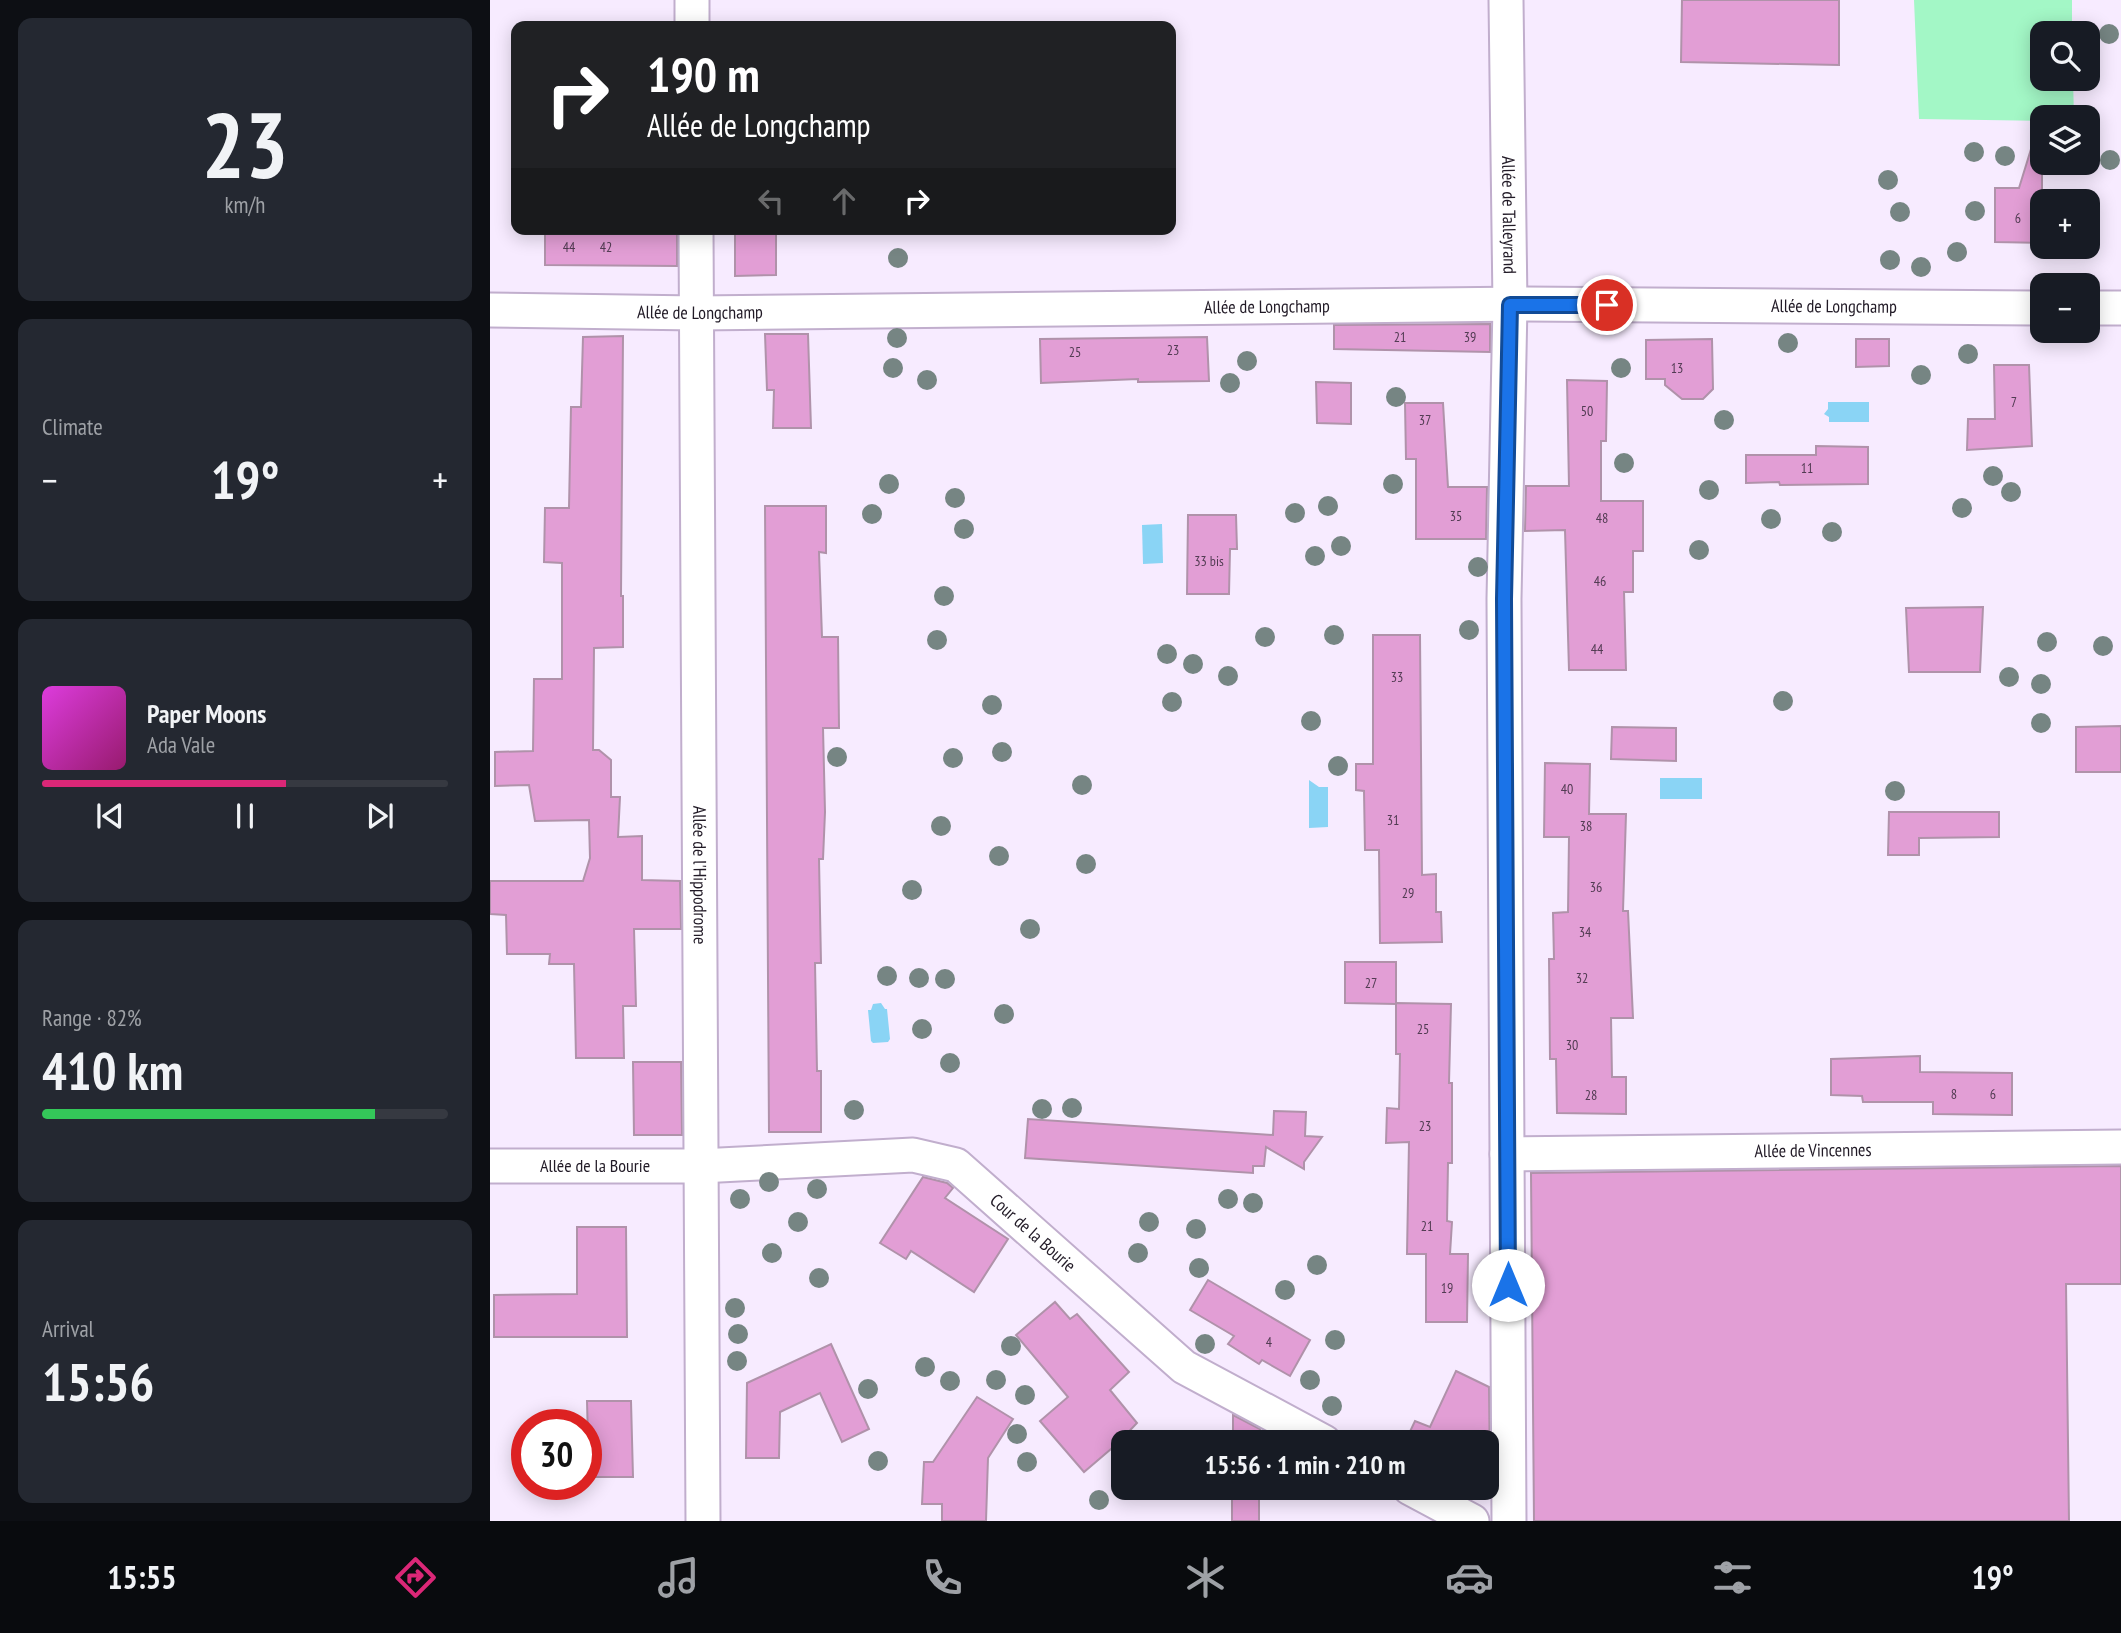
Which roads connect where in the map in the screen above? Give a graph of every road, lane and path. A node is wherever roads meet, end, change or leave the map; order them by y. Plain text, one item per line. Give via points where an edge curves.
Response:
1 (692, 0) edge
2 (1506, 0) edge
3 (692, 21) edge
4 (696, 235) edge
5 (1510, 305) junction
6 (2030, 308) edge
7 (2100, 308) edge
8 (2121, 308) edge
9 (490, 310) edge
10 (697, 313) junction
11 (2121, 1147) edge
12 (1507, 1154) junction
13 (490, 1166) edge
14 (700, 1166) junction
15 (1302, 1430) edge
16 (1432, 1500) edge
17 (703, 1521) edge
18 (1472, 1521) edge
19 (1509, 1521) edge

1 - 3 street
2 - 5 street, Allée de Talleyrand
4 - 10 street, Allée de l'Hippodrome
5 - 6 street, Allée de Longchamp
5 - 10 street, Allée de Longchamp
5 - 12 street, Allée de Talleyrand via 1504,599
7 - 8 street
9 - 10 street, Allée de Longchamp
10 - 14 street, Allée de l'Hippodrome
11 - 12 street, Allée de Vincennes
12 - 19 street, Allée de Talleyrand
13 - 14 street, Allée de la Bourie
14 - 15 street, Cour de la Bourie via 914,1155 957,1165 1184,1367
14 - 17 street, Allée de l'Hippodrome
16 - 18 street

